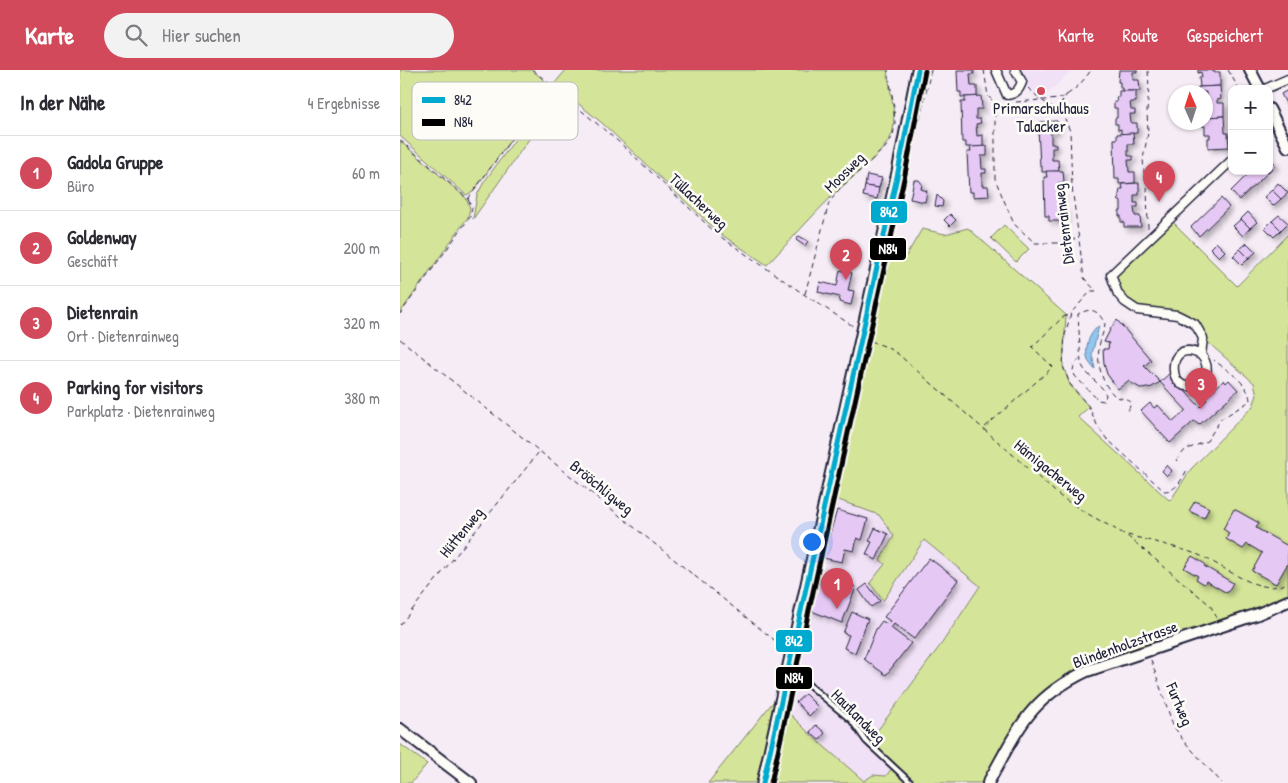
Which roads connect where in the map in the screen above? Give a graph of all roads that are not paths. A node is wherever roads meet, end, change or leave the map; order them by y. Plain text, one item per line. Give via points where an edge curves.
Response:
1 (918, 70) edge
2 (996, 70) edge
3 (1015, 70) edge
4 (1250, 70) edge
5 (1288, 79) edge
6 (1258, 85) edge
7 (1273, 86) edge
8 (1273, 125) edge
9 (1288, 147) edge
10 (1228, 164) edge
11 (1201, 352) junction
12 (1288, 601) edge
13 (788, 670) junction
14 (400, 729) edge
15 (471, 783) edge
16 (763, 783) edge
17 (911, 783) edge
18 (988, 783) edge

1 - 13 main road
2 - 3 street via 1007,95 1013,95 1022,82
4 - 6 street
5 - 7 street
8 - 9 street
10 - 11 street via 1111,275 1125,302 1137,310 1177,315 1195,324 1203,338
11 - 11 street via 1184,352 1176,359 1173,370 1177,380 1187,385 1202,380 1207,370
12 - 18 street, Blindenholzstrasse via 1068,680 1026,717
13 - 16 main road
13 - 17 lane, Hauflandweg via 852,721 866,741
14 - 15 street

